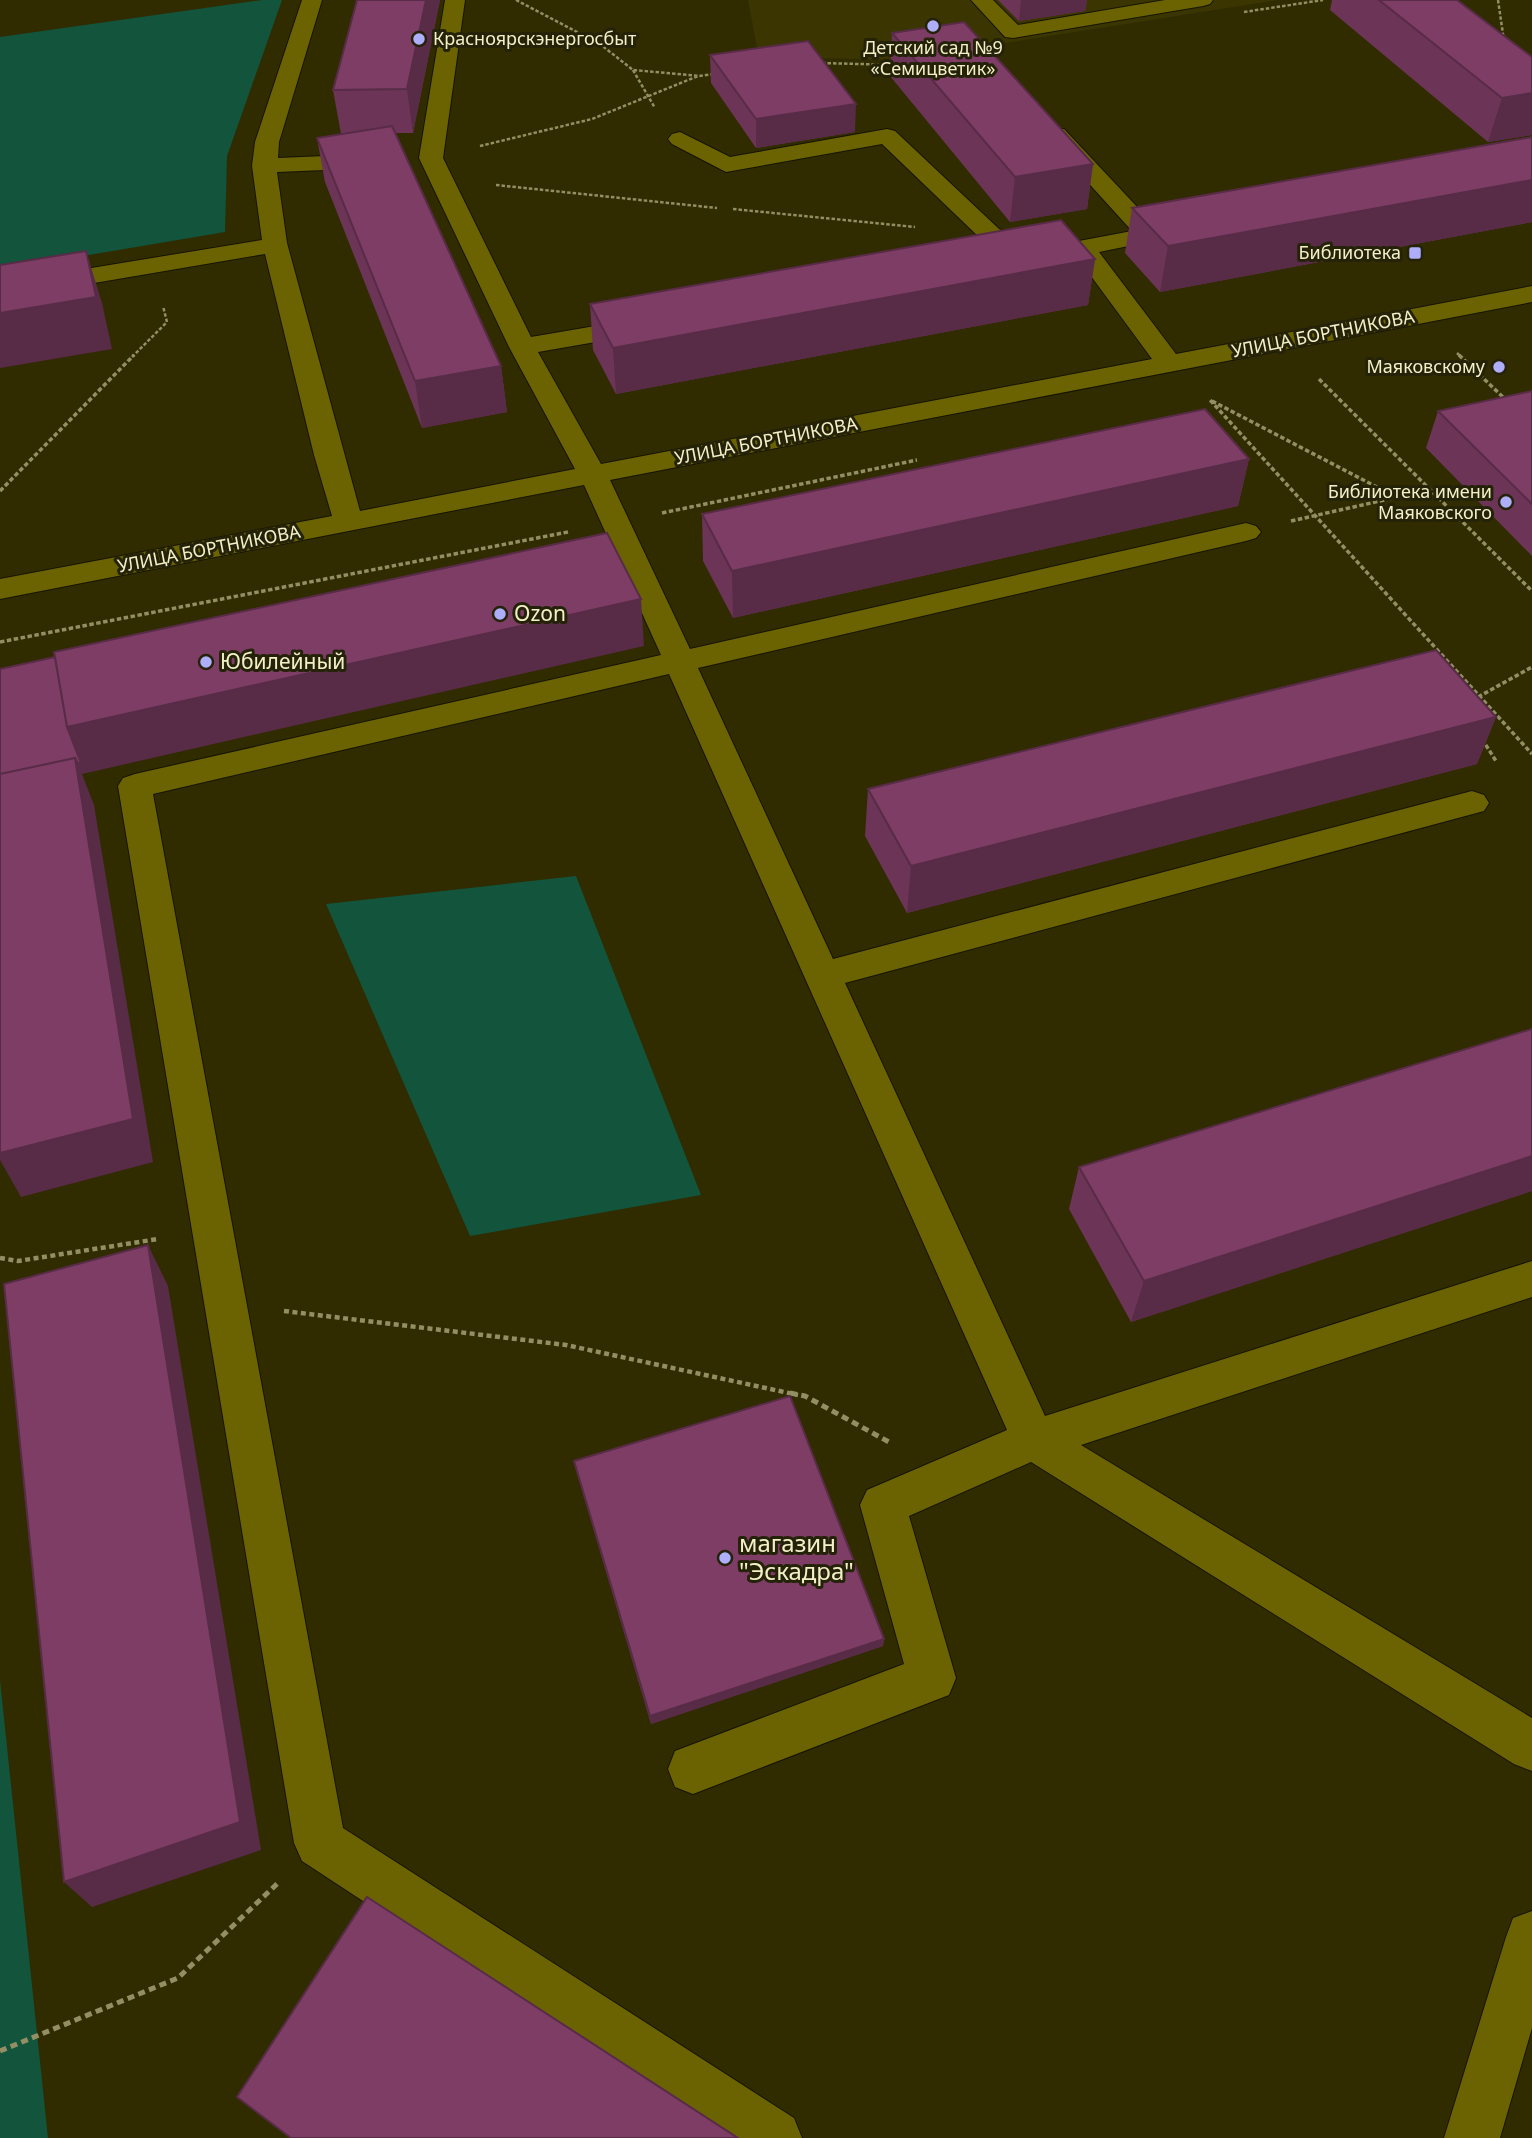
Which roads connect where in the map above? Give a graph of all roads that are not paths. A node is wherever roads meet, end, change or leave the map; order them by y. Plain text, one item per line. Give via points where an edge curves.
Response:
1 (312, 0) edge
2 (455, 0) edge
3 (981, 0) edge
4 (1202, 0) edge
5 (1036, 113) edge
6 (680, 139) dead end
7 (410, 159) junction
8 (264, 166) junction
9 (1203, 224) edge
10 (1148, 234) junction
11 (276, 245) junction
12 (1083, 248) junction
13 (1046, 254) junction
14 (1005, 262) edge
15 (0, 291) edge
16 (1532, 294) edge
17 (660, 323) edge
18 (522, 347) junction
19 (1169, 364) junction
20 (593, 475) junction
21 (349, 522) junction
22 (1245, 532) road end
23 (0, 589) edge
24 (679, 660) junction
25 (1472, 803) road end
26 (824, 975) junction
27 (1532, 1279) edge
28 (1034, 1440) junction
29 (1532, 1746) edge
30 (693, 1769) dead end
31 (1532, 1937) edge
32 (774, 2138) edge
33 (1472, 2138) edge

1 - 8 street via 267,142
2 - 7 street
3 - 4 street via 1013,32
5 - 10 street
6 - 13 street via 726,165 887,136 990,234
7 - 8 street
7 - 18 street
8 - 11 street
9 - 10 street
10 - 12 street
11 - 15 street
11 - 21 street
12 - 13 street
12 - 19 street
13 - 14 street
16 - 19 street, УЛИЦА БОРТНИКОВА
17 - 18 street
18 - 20 street
19 - 20 street, УЛИЦА БОРТНИКОВА
20 - 21 street, УЛИЦА БОРТНИКОВА
20 - 24 street
21 - 23 street, УЛИЦА БОРТНИКОВА
22 - 24 street
24 - 26 street
24 - 32 street via 135,786 320,1843
25 - 26 street
26 - 28 street
27 - 28 street
28 - 29 street
28 - 30 street via 883,1506 932,1678
31 - 33 street

